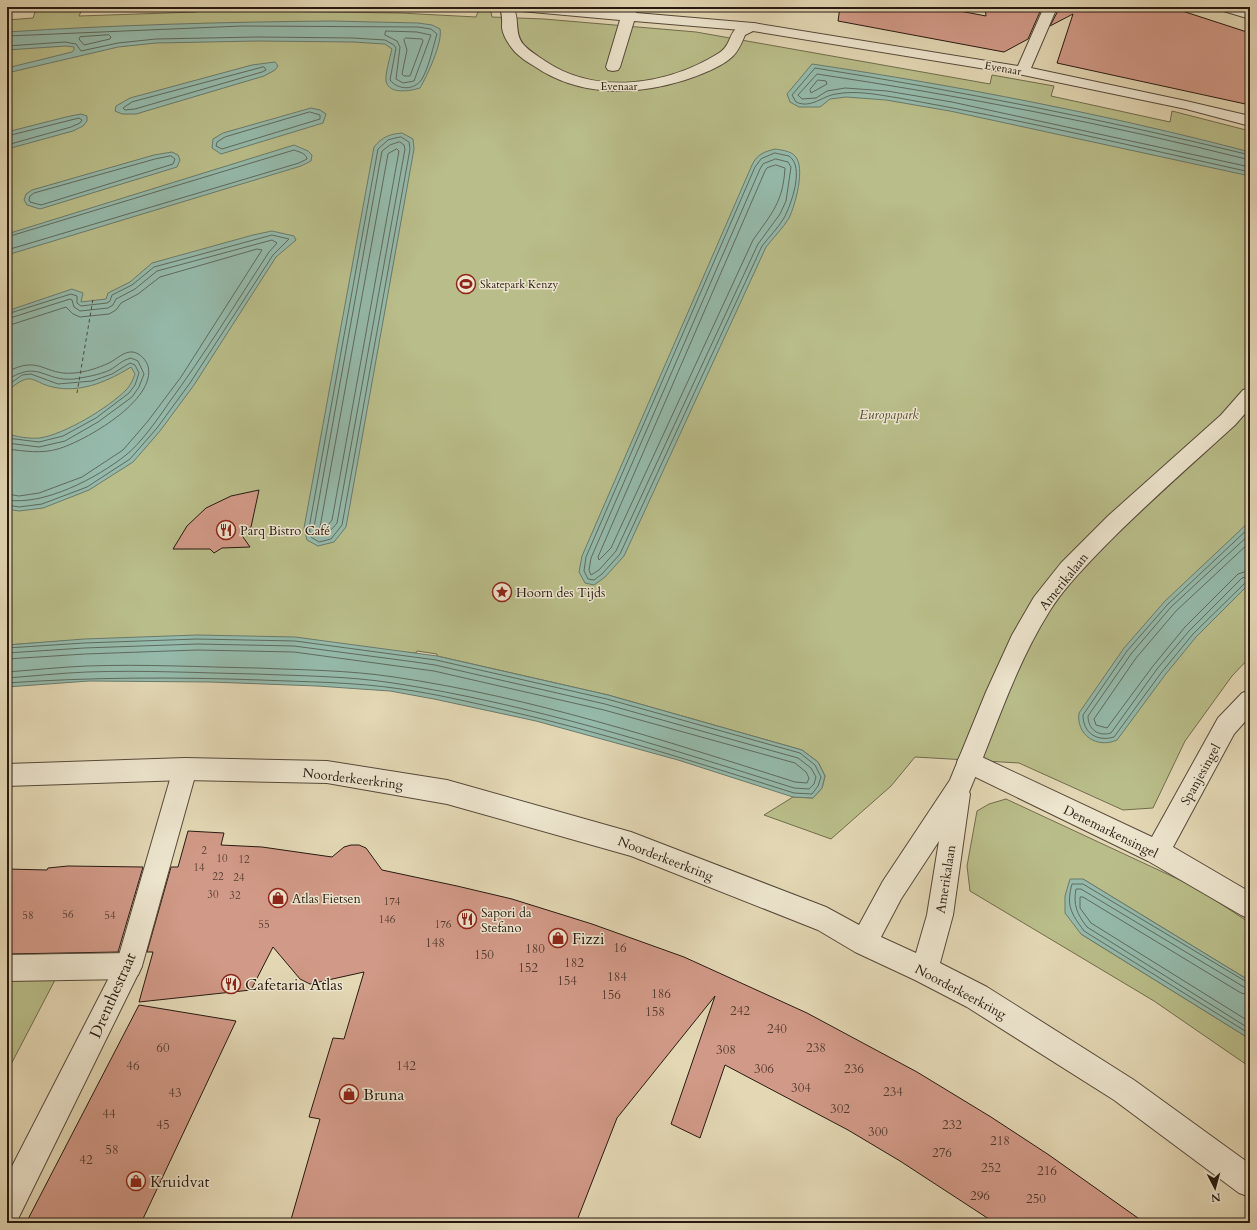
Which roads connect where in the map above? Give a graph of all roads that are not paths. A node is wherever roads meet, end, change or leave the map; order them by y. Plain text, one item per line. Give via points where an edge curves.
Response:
1 (506, 7) edge
2 (521, 7) edge
3 (1225, 7) edge
4 (1050, 8) edge
5 (630, 12) edge
6 (1250, 15) edge
7 (753, 27) junction
8 (613, 67) dead end
9 (1023, 71) junction
10 (1250, 121) edge
11 (1250, 395) edge
12 (1250, 406) edge
13 (1228, 420) junction
14 (1250, 700) edge
15 (969, 762) junction
16 (185, 769) junction
17 (7, 775) edge
18 (959, 787) junction
19 (1157, 852) junction
20 (1250, 906) edge
21 (864, 944) junction
22 (129, 966) junction
23 (7, 968) edge
24 (925, 970) junction
25 (1250, 1182) edge
26 (7, 1208) edge

1 - 7 street, Evenaar via 509,11 510,32 520,49 541,66 566,78 607,87 652,84 687,75 712,64 730,52 740,30
2 - 5 street, Evenaar
3 - 6 street
4 - 9 street
5 - 7 street, Evenaar
5 - 8 street
7 - 9 street, Evenaar
9 - 10 street, Evenaar
11 - 13 street, Amerikalaan
12 - 13 street, Amerikalaan
13 - 15 street, Amerikalaan via 1115,522 1069,569 1042,604 1020,642
14 - 19 street, Spanjesingel via 1226,726
15 - 18 street, Amerikalaan
15 - 19 street, Denemarkensingel
16 - 17 street, Noorderkeerkring
16 - 21 street, Noorderkeerkring via 328,772 447,792 631,844 826,920
16 - 22 street, Drenthestraat
18 - 21 street, Amerikalaan via 892,890
18 - 24 street, Amerikalaan via 940,915
19 - 20 street, Denemarkensingel
21 - 24 street, Noorderkeerkring
22 - 23 street
22 - 26 street, Drenthestraat
24 - 25 street, Noorderkeerkring via 997,1009 1117,1086

